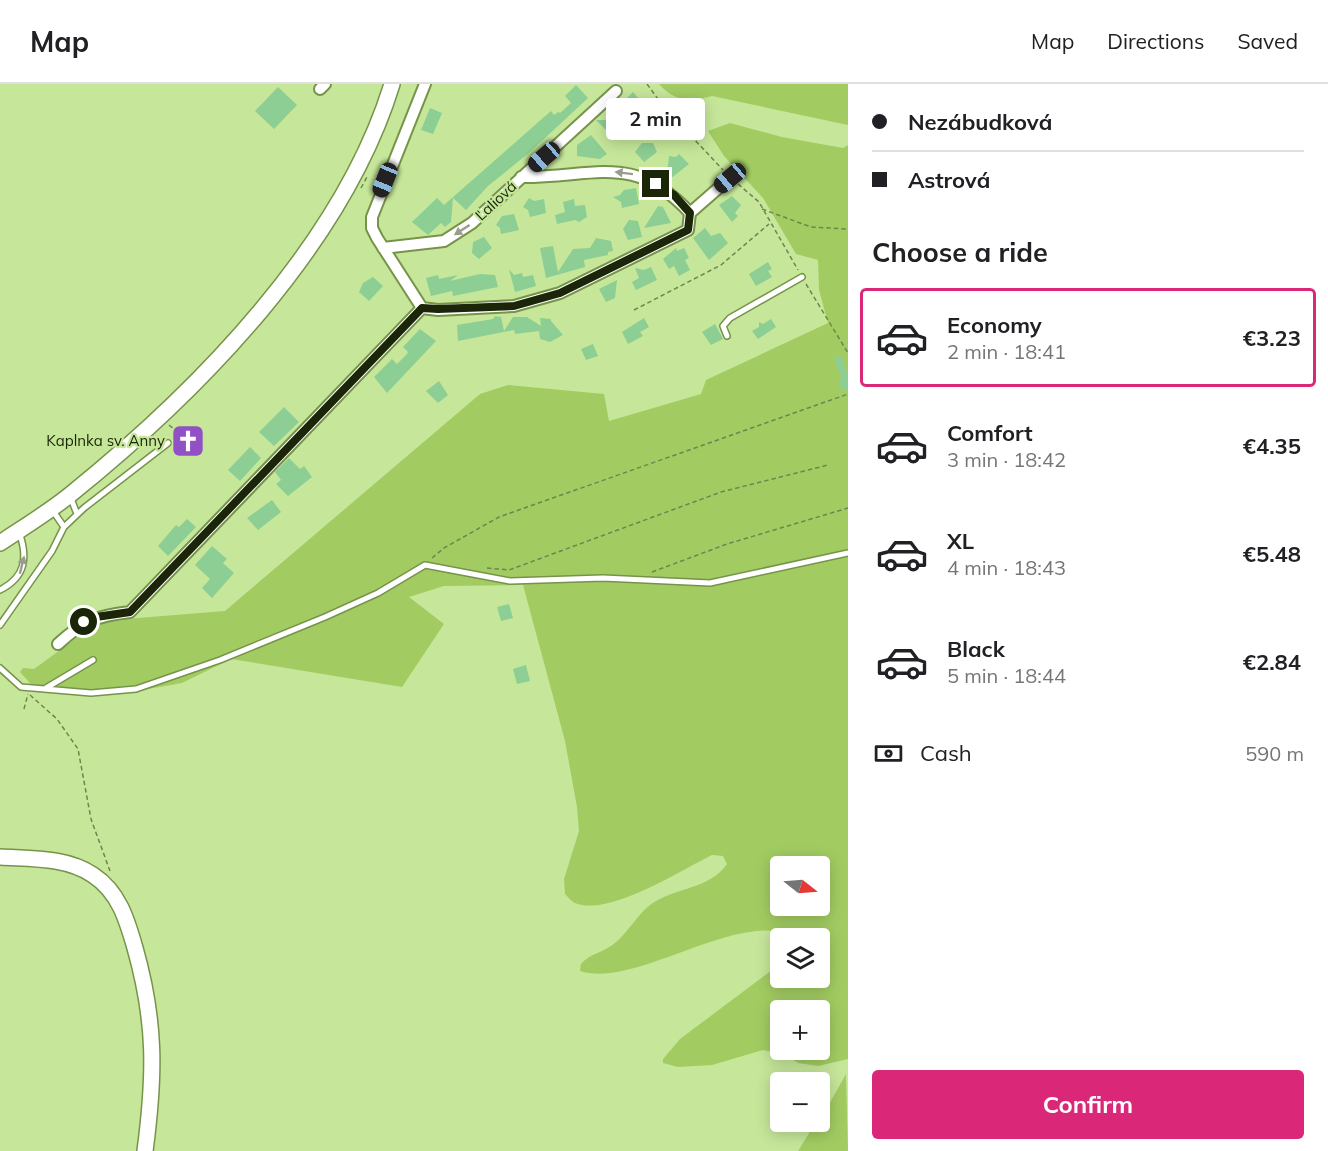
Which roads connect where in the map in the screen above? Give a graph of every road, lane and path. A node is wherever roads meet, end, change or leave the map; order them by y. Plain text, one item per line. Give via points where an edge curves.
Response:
1 (392, 84) edge
2 (425, 84) edge
3 (647, 84) edge
4 (616, 91) dead end
5 (521, 177) junction
6 (730, 178) junction
7 (746, 189) dead end
8 (762, 209) dead end
9 (690, 213) junction
10 (770, 224) dead end
11 (848, 229) edge
12 (383, 248) junction
13 (802, 277) dead end
14 (422, 308) junction
15 (634, 310) dead end
16 (727, 336) dead end
17 (848, 394) edge
18 (167, 424) dead end
19 (182, 436) dead end
20 (168, 443) dead end
21 (828, 465) dead end
22 (70, 495) junction
23 (848, 507) edge
24 (51, 508) junction
25 (77, 514) junction
26 (64, 527) junction
27 (19, 530) junction
28 (0, 543) edge
29 (848, 553) edge
30 (425, 565) junction
31 (486, 568) dead end
32 (633, 580) junction
33 (0, 590) edge
34 (0, 625) edge
35 (58, 644) dead end
36 (93, 660) dead end
37 (0, 668) edge
38 (44, 689) junction
39 (24, 709) dead end
40 (0, 857) edge
41 (110, 890) junction
42 (145, 1151) edge

1 - 22 main road via 346,189 288,276 192,385
2 - 12 street via 372,217 372,228
3 - 6 path
4 - 5 street, Ľaliová
9 -> 5 street via 674,195 631,173
5 -> 12 street, Ľaliová via 472,223 444,241
6 - 7 path
6 - 9 street
8 - 11 path via 811,227
9 - 14 street via 688,230 560,293 514,306
10 - 15 path via 721,265
12 - 14 street
13 - 16 lane via 730,318 723,326
14 - 35 street via 130,612 84,622
17 - 30 path via 499,517 444,548
18 - 19 path
20 - 25 lane
21 - 31 path via 721,492 509,570
22 - 24 main road
22 - 25 lane
23 - 32 path via 727,544
24 - 26 lane
24 - 27 main road
25 - 26 lane
26 - 34 lane via 52,551
27 - 28 main road
33 -> 27 lane via 15,580 24,566
29 - 32 lane via 710,584
30 - 32 lane via 510,581
30 - 38 lane via 378,593 325,617 136,689 91,693
36 - 38 lane
37 - 38 lane via 21,687
39 - 41 path via 28,693 57,718 78,749 91,819 110,873
40 - 41 main road via 72,865 93,875
41 - 42 main road via 129,928 151,1015 152,1062

